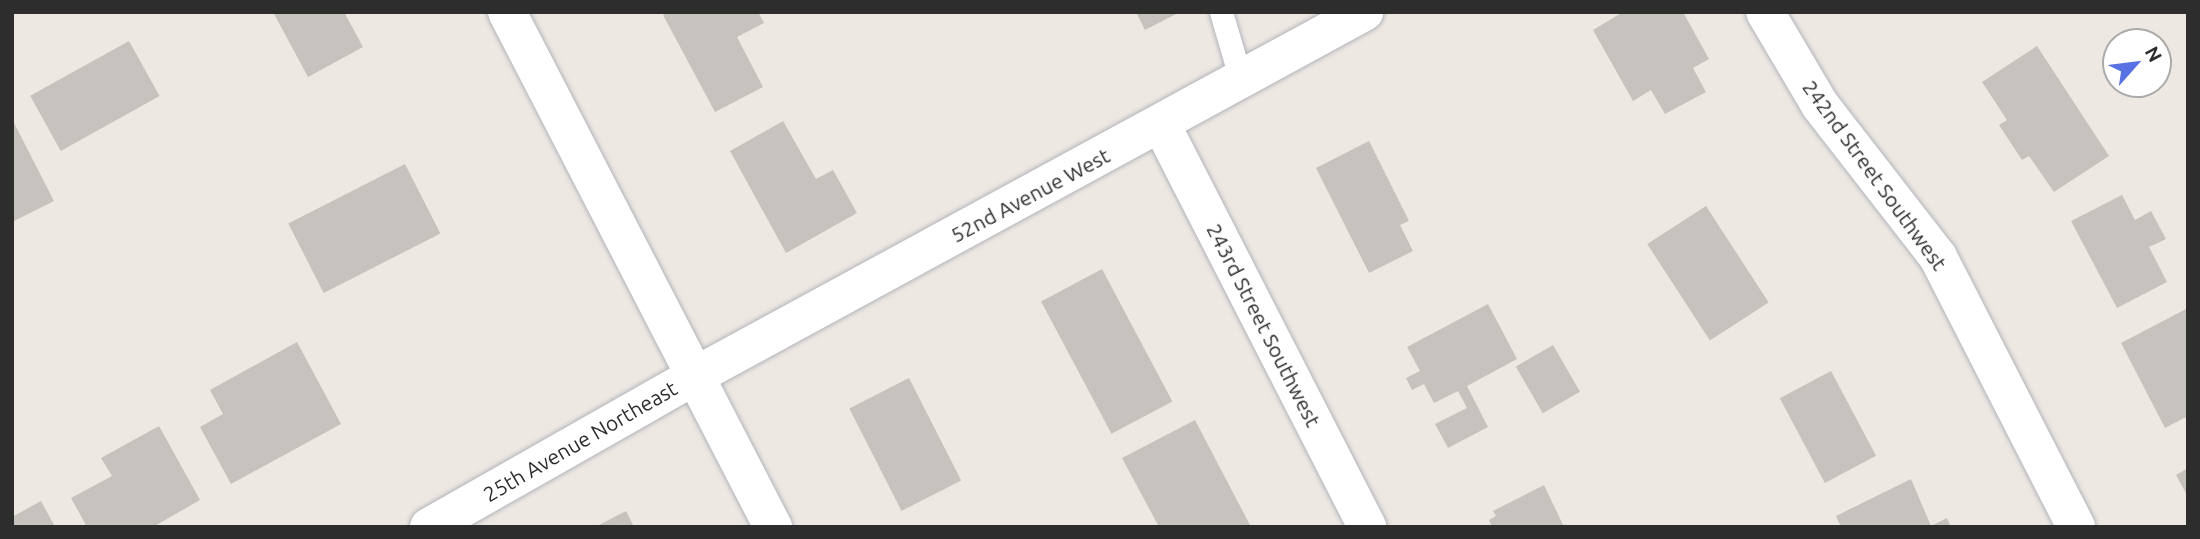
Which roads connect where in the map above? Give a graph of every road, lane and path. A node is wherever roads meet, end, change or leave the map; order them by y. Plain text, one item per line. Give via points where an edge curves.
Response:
1 (507, 12) edge
2 (1221, 12) edge
3 (1364, 12) edge
4 (1765, 12) edge
5 (1241, 80) junction
6 (1161, 124) junction
7 (695, 376) junction
8 (429, 527) edge
9 (773, 527) edge
10 (1367, 527) edge
11 (2076, 527) edge

1 - 7 street
2 - 5 lane
3 - 5 street, 52nd Avenue West
4 - 11 street, 242nd Street Southwest via 1820,105 1938,257
5 - 6 street, 52nd Avenue West
6 - 7 street, 52nd Avenue West
6 - 10 street, 243rd Street Southwest
7 - 8 street, 25th Avenue Northeast
7 - 9 street

